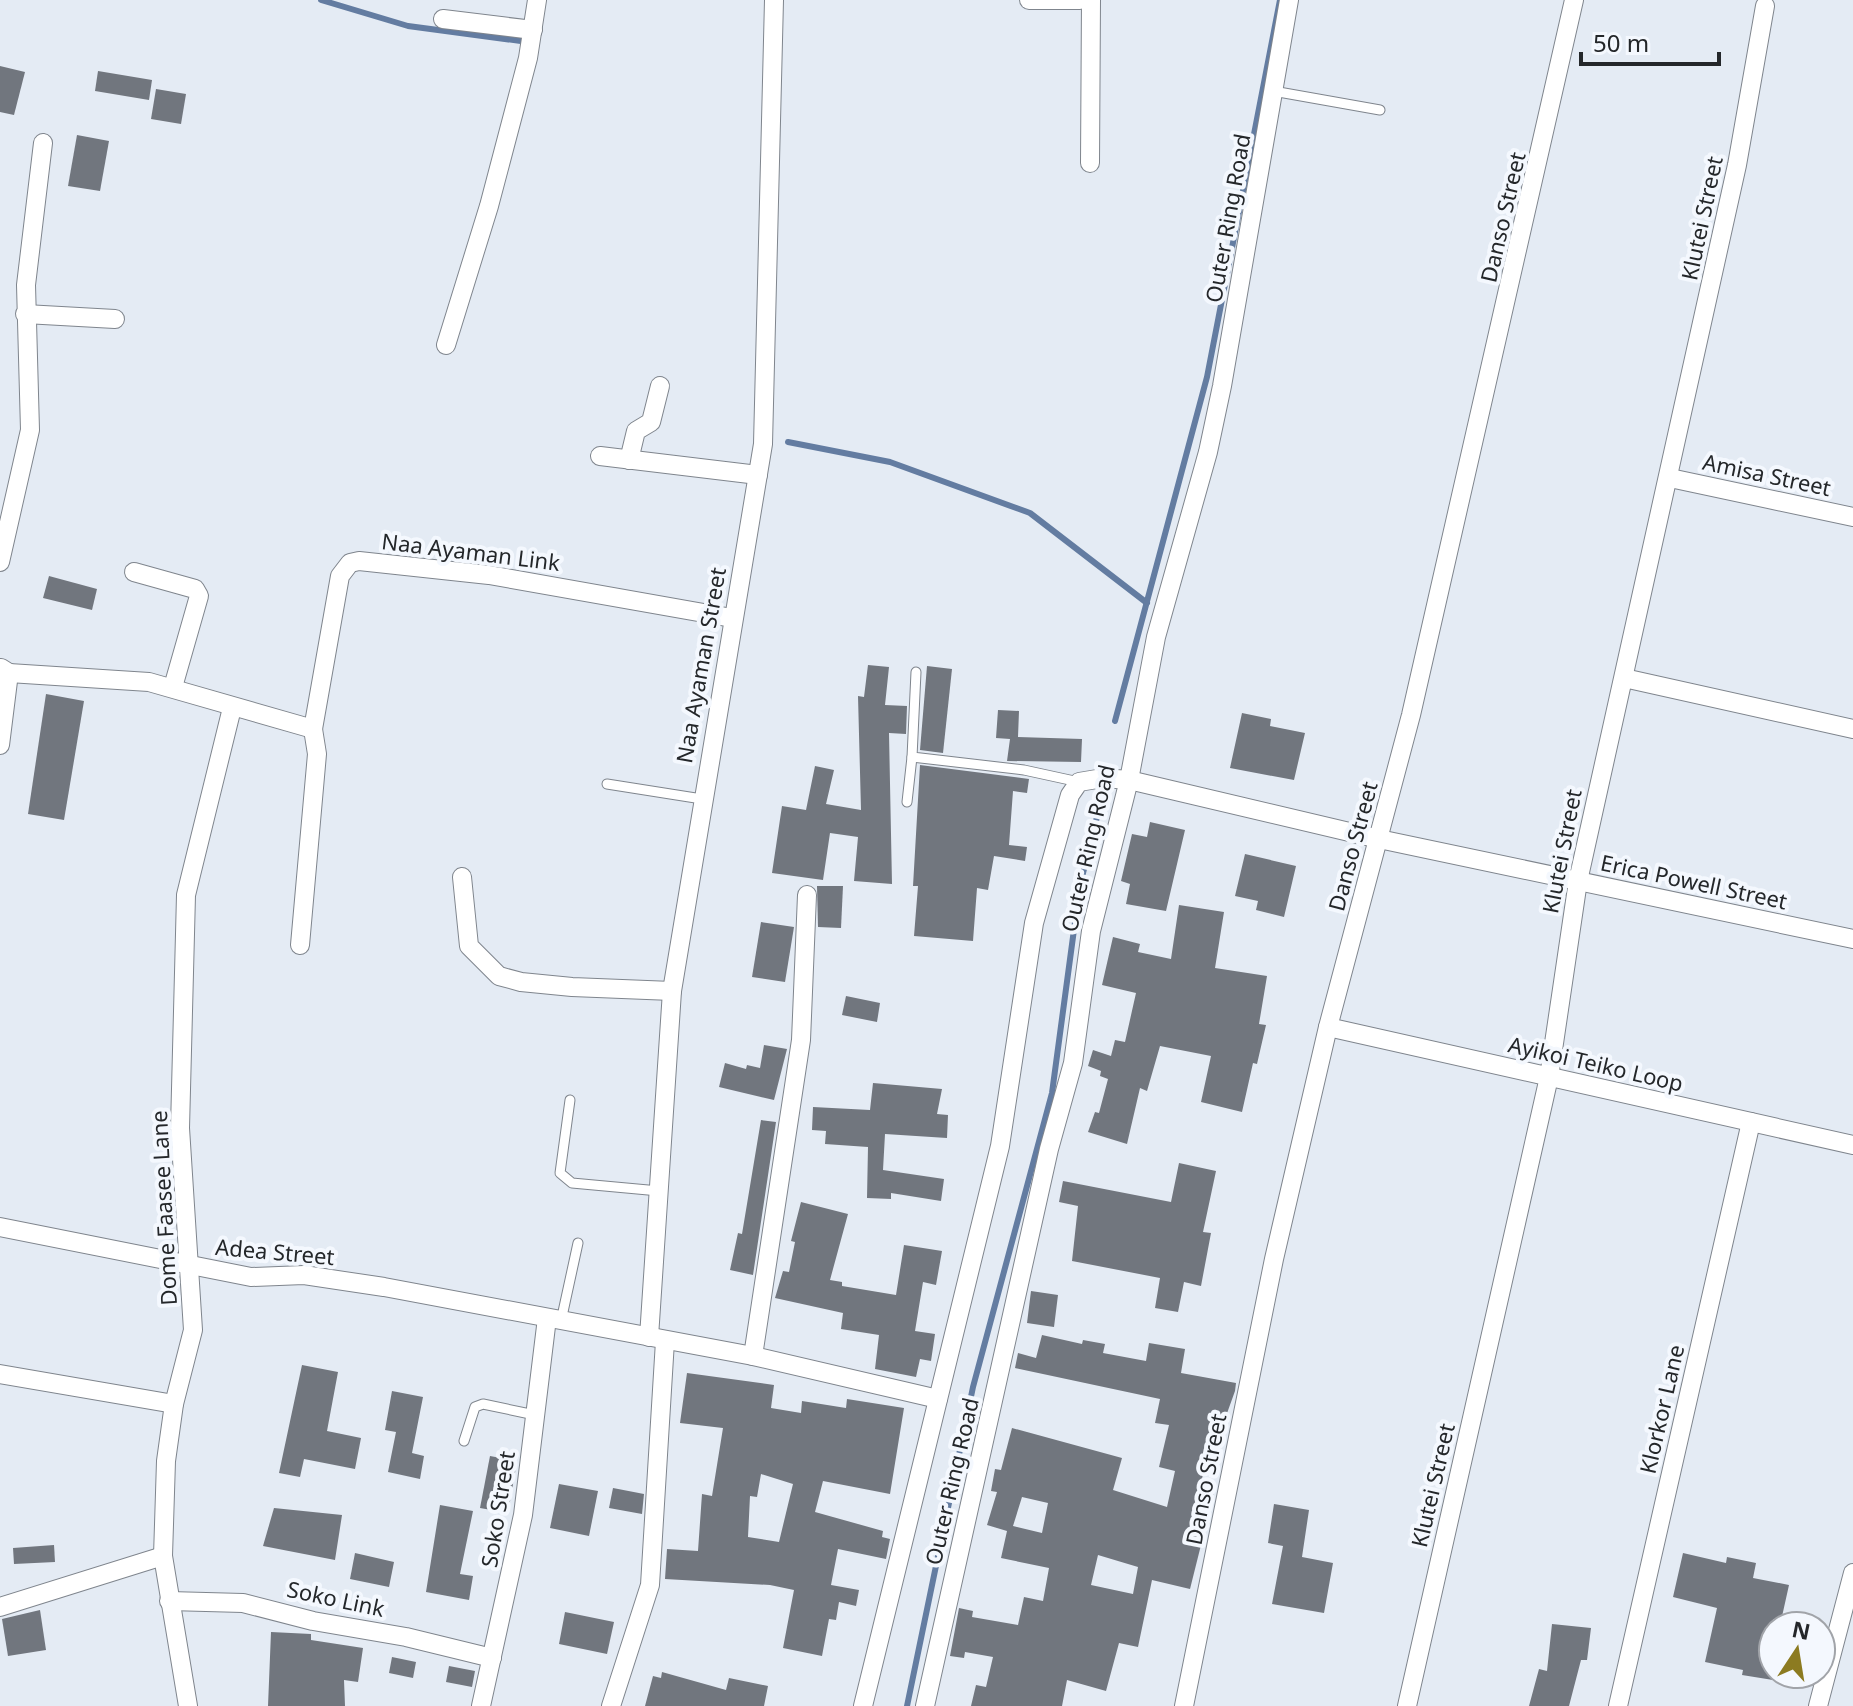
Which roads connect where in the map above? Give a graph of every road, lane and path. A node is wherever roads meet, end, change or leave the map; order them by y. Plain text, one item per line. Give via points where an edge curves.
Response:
1 (537, 0) edge
2 (774, 0) edge
3 (1029, 0) edge
4 (1080, 0) edge
5 (1091, 0) edge
6 (1289, 0) edge
7 (1574, 0) edge
8 (1765, 6) dead end
9 (443, 19) dead end
10 (531, 43) junction
11 (1273, 91) junction
12 (1380, 110) dead end
13 (43, 143) dead end
14 (1090, 163) dead end
15 (25, 314) junction
16 (115, 319) dead end
17 (446, 345) dead end
18 (660, 386) dead end
19 (600, 456) dead end
20 (629, 460) junction
21 (758, 475) junction
22 (1670, 478) junction
23 (1853, 517) edge
24 (4, 518) edge
25 (0, 562) edge
26 (134, 572) dead end
27 (732, 618) junction
28 (4, 670) edge
29 (916, 672) dead end
30 (1624, 678) junction
31 (173, 687) junction
32 (232, 708) junction
33 (313, 729) junction
34 (1853, 729) edge
35 (0, 745) edge
36 (912, 757) junction
37 (1129, 780) junction
38 (1079, 782) junction
39 (607, 784) dead end
40 (702, 799) junction
41 (907, 802) dead end
42 (1379, 839) junction
43 (462, 877) dead end
44 (1578, 881) junction
45 (807, 895) dead end
46 (1853, 939) edge
47 (300, 945) dead end
48 (672, 991) junction
49 (1328, 1027) junction
50 (1549, 1077) junction
51 (570, 1100) dead end
52 (1751, 1122) junction
53 (1853, 1145) edge
54 (659, 1191) junction
55 (0, 1227) edge
56 (578, 1243) dead end
57 (189, 1267) junction
58 (554, 1319) junction
59 (657, 1339) junction
60 (753, 1356) junction
61 (0, 1374) edge
62 (938, 1399) junction
63 (174, 1404) junction
64 (535, 1415) junction
65 (464, 1441) dead end
66 (163, 1556) junction
67 (1853, 1573) edge
68 (169, 1601) junction
69 (0, 1607) edge
70 (492, 1658) junction
71 (188, 1706) edge
72 (481, 1706) edge
73 (611, 1706) edge
74 (863, 1706) edge
75 (925, 1706) edge
76 (1184, 1706) edge
77 (1407, 1706) edge
78 (1618, 1706) edge
79 (1818, 1706) edge

1 - 10 street
2 - 21 street, Naa Ayaman Street via 765,424
3 - 4 street
5 - 14 street
6 - 11 street, Outer Ring Road
7 - 42 street, Danso Street via 1496,355
8 - 22 street, Klutei Street
9 - 10 street
10 - 17 street
11 - 12 lane
11 - 37 street, Outer Ring Road via 1222,386 1156,637
13 - 15 street
15 - 16 street
15 - 24 street via 30,430
18 - 20 street via 651,422 636,431
19 - 20 street
20 - 21 street
21 - 27 street, Naa Ayaman Street
22 - 23 street, Amisa Street
22 - 30 street, Klutei Street
24 - 25 street
26 - 31 street via 195,589 199,596
27 - 33 street, Naa Ayaman Link via 489,575 350,563 340,576
27 - 40 street, Naa Ayaman Street
28 - 31 street
28 - 35 street
29 - 36 lane
30 - 34 street
30 - 44 street, Klutei Street
31 - 32 street
32 - 33 street
32 - 57 street, Dome Faasee Lane via 186,895 180,1128
33 - 47 street via 317,754
36 - 38 lane
36 - 41 lane
37 - 38 street, Erica Powell Street
37 - 42 street, Erica Powell Street
37 - 75 street, Outer Ring Road via 1091,931 1067,1092 1049,1149
38 - 62 street via 1070,795 1034,923 1000,1146
39 - 40 lane
40 - 48 street, Naa Ayaman Street
42 - 44 street, Erica Powell Street
42 - 49 street, Danso Street
43 - 48 street via 469,946 499,976 572,987
44 - 46 street, Erica Powell Street
44 - 50 street, Klutei Street
45 - 60 street via 801,1040
48 - 54 street, Naa Ayaman Street
49 - 50 street, Ayikoi Teiko Loop
49 - 76 street, Danso Street via 1247,1382
50 - 52 street, Ayikoi Teiko Loop
50 - 77 street, Klutei Street
51 - 54 lane via 560,1173 564,1179
52 - 53 street, Ayikoi Teiko Loop
52 - 78 street, Klorkor Lane
54 - 59 street, Naa Ayaman Street
55 - 57 street, Adea Street
56 - 58 lane
57 - 58 street, Adea Street via 251,1277 324,1277
57 - 63 street, Dome Faasee Lane via 193,1330
58 - 59 street, Adea Street
58 - 64 street, Soko Street
59 - 60 street, Adea Street
59 - 73 street, Naa Ayaman Street via 650,1585
60 - 62 street, Adea Street
61 - 63 street
62 - 74 street
63 - 66 street, Dome Faasee Lane
64 - 65 lane via 483,1404 475,1407
64 - 70 street, Soko Street via 519,1539
66 - 68 street, Dome Faasee Lane
66 - 69 street
67 - 79 street
68 - 70 street, Soko Link via 243,1603
68 - 71 street, Dome Faasee Lane
70 - 72 street, Soko Street

